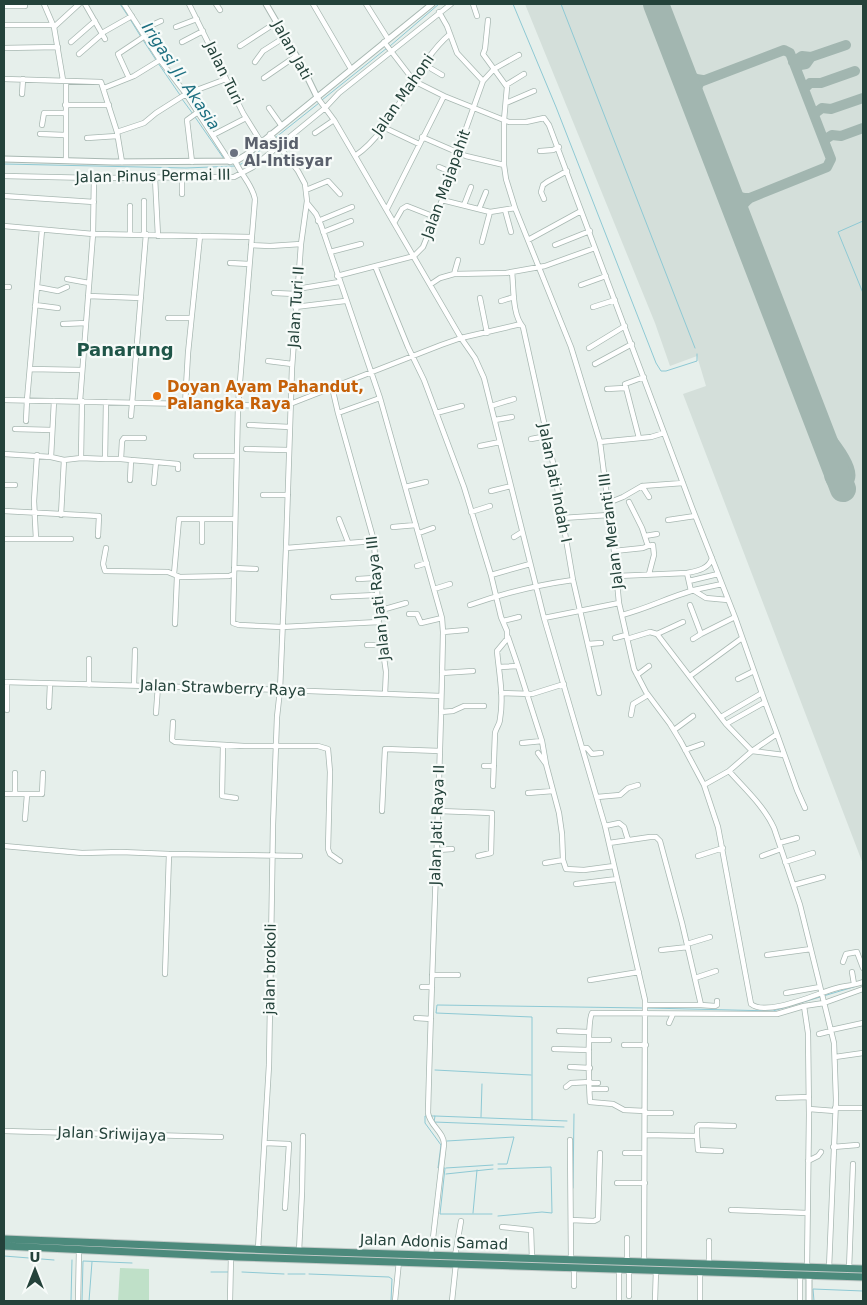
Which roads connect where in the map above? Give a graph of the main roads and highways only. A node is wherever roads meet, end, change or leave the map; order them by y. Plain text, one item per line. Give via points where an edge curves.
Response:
1 (4, 1239) edge
2 (4, 1246) edge
3 (170, 1250) junction
4 (456, 1260) junction
5 (628, 1266) junction
6 (862, 1273) edge

1 - 3 highway, Jalan Adonis Samad
2 - 3 highway
3 - 4 highway via 231,1256
3 - 4 highway, Jalan Adonis Samad via 258,1249 431,1255
4 - 5 highway, Jalan Adonis Samad via 571,1260
4 - 5 highway via 619,1272
5 - 6 highway, Jalan Adonis Samad via 644,1263 829,1268
5 - 6 highway via 656,1273 808,1276

